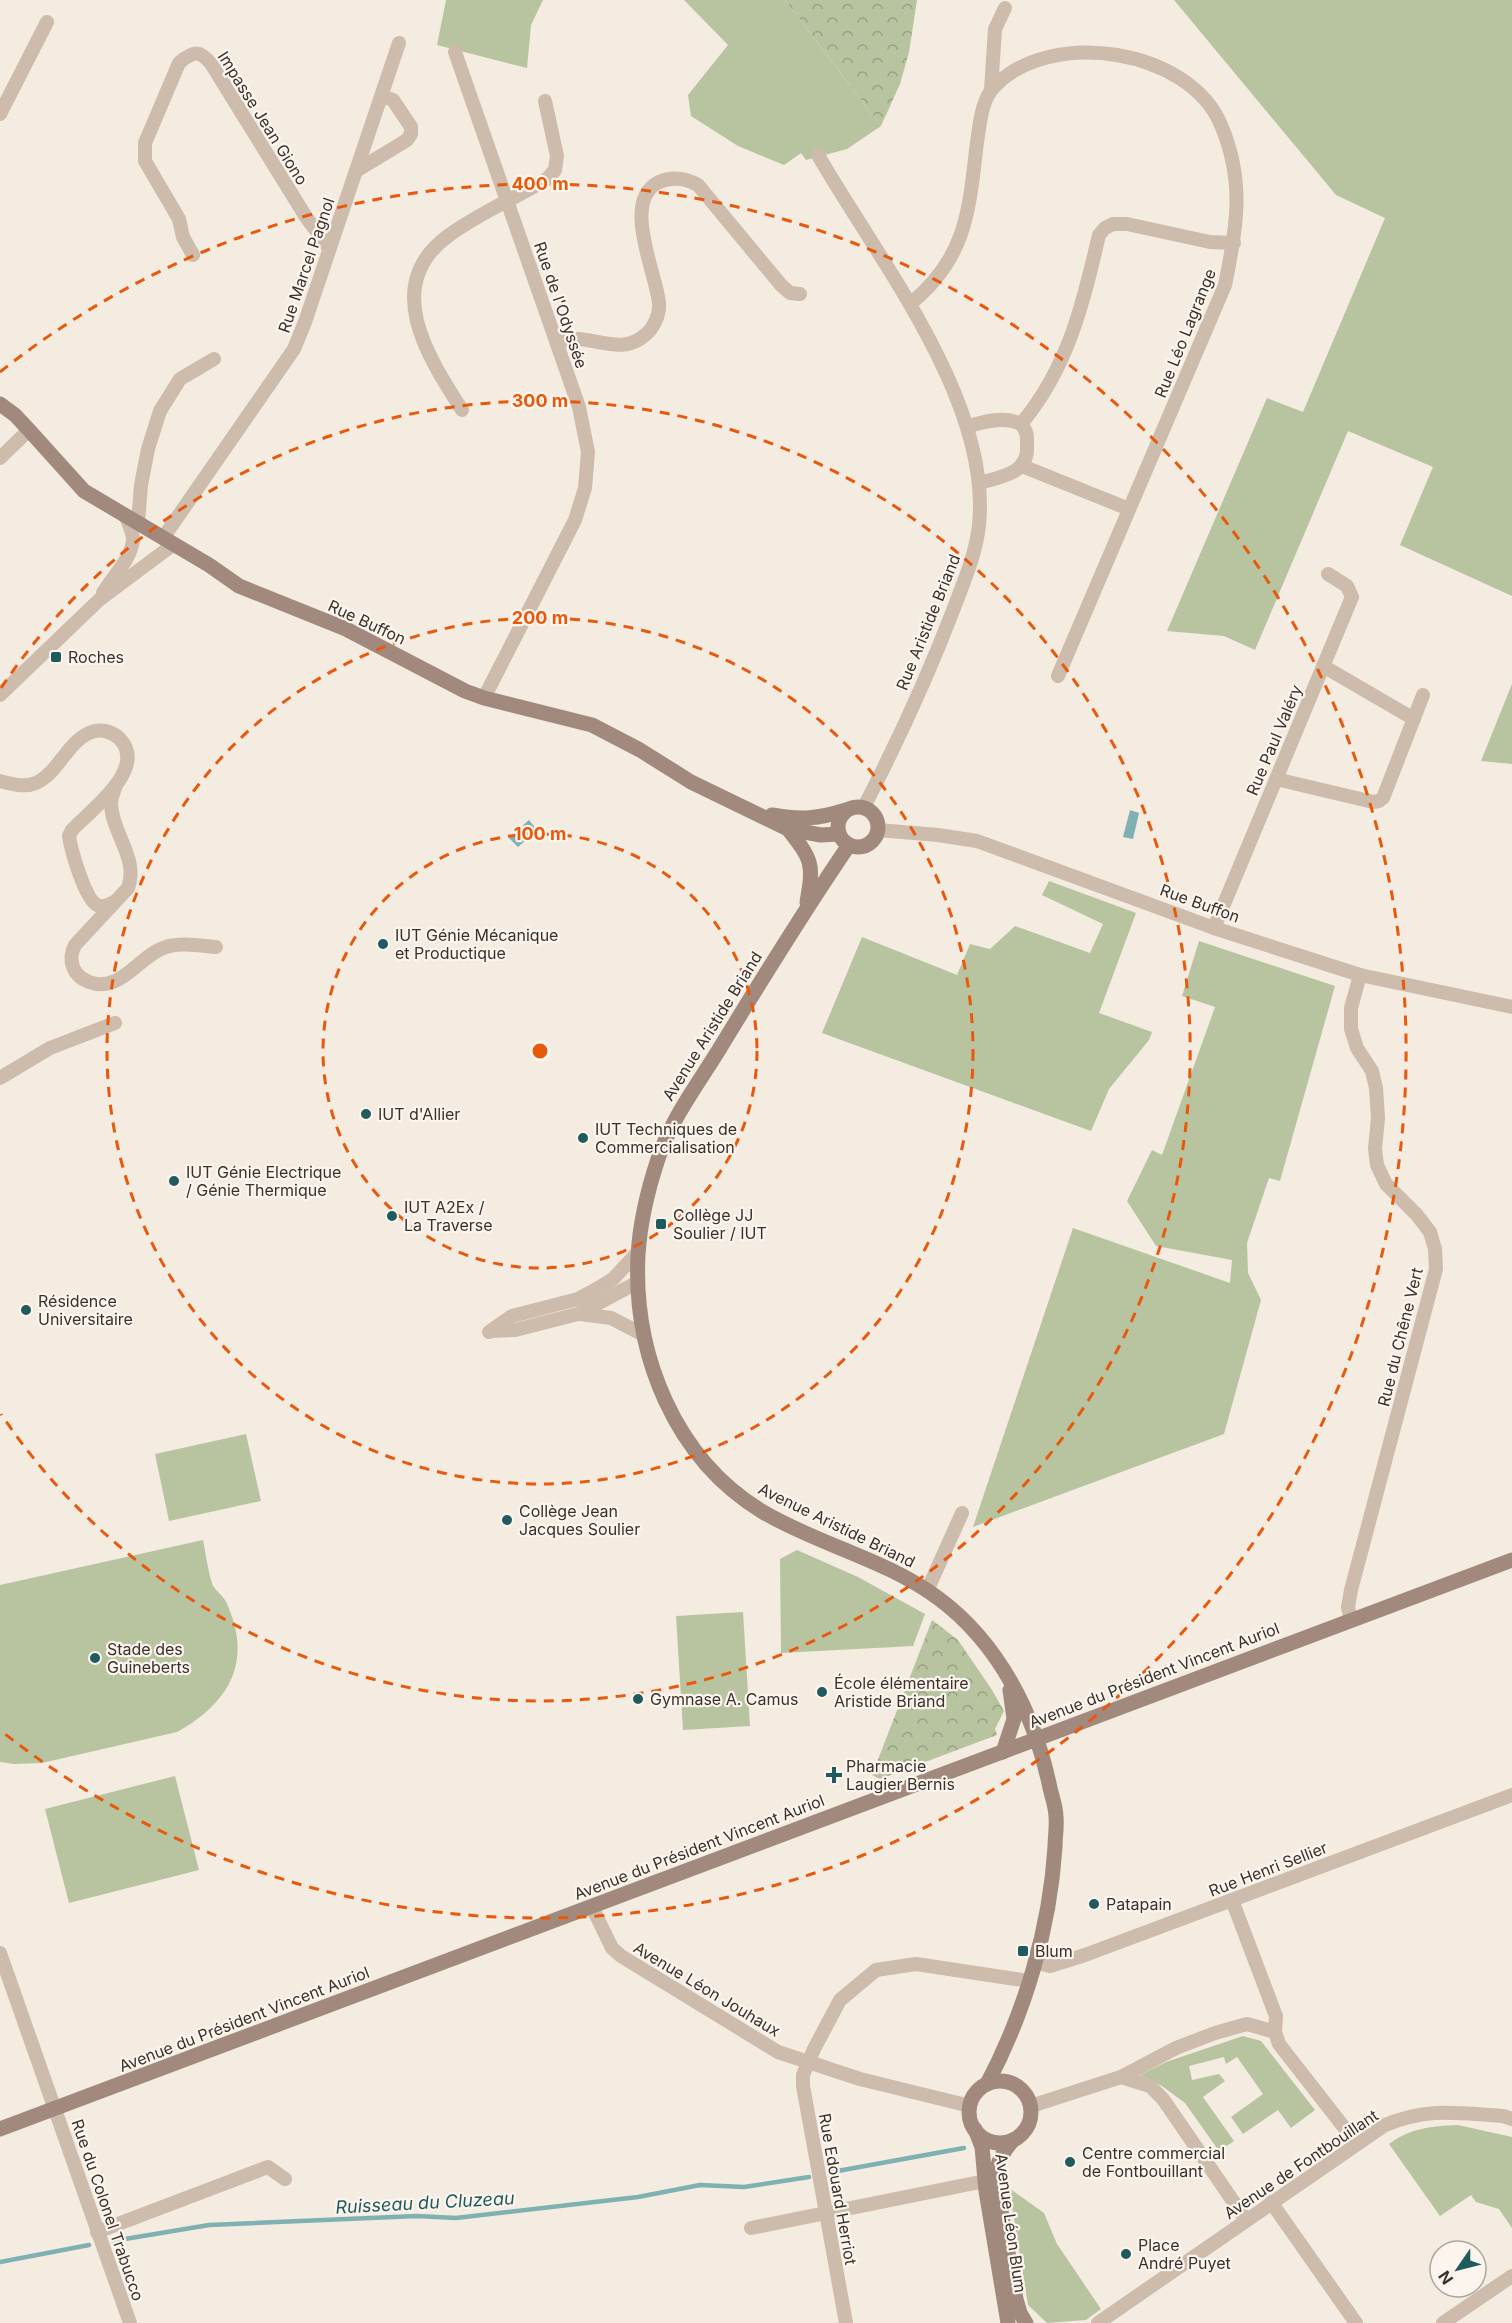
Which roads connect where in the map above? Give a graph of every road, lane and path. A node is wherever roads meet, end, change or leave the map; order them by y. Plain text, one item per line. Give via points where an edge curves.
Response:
1 (1005, 8) dead end
2 (46, 22) dead end
3 (399, 43) dead end
4 (455, 52) dead end
5 (991, 90) junction
6 (382, 96) junction
7 (545, 101) dead end
8 (0, 114) edge
9 (818, 155) dead end
10 (356, 171) junction
11 (507, 201) junction
12 (1234, 243) junction
13 (329, 248) junction
14 (193, 255) dead end
15 (800, 294) dead end
16 (910, 304) junction
17 (557, 343) junction
18 (214, 359) dead end
19 (0, 404) edge
20 (462, 410) dead end
21 (1021, 424) junction
22 (967, 427) junction
23 (29, 430) junction
24 (0, 458) edge
25 (1022, 466) junction
26 (979, 483) junction
27 (1129, 509) junction
28 (132, 520) junction
29 (169, 541) junction
30 (1328, 574) dead end
31 (99, 600) junction
32 (1323, 666) junction
33 (1058, 676) dead end
34 (1424, 694) dead end
35 (0, 695) edge
36 (484, 698) junction
37 (1414, 719) junction
38 (1276, 779) junction
39 (0, 781) edge
40 (116, 785) junction
41 (864, 807) junction
42 (846, 810) junction
43 (754, 812) junction
44 (788, 829) junction
45 (878, 830) junction
46 (844, 839) junction
47 (88, 898) junction
48 (116, 901) junction
49 (806, 908) junction
50 (89, 927) junction
51 (1214, 928) junction
52 (216, 947) dead end
53 (1360, 975) junction
54 (1512, 1007) edge
55 (115, 1023) dead end
56 (0, 1078) edge
57 (638, 1252) junction
58 (638, 1282) junction
59 (578, 1314) junction
60 (644, 1335) junction
61 (962, 1513) dead end
62 (1512, 1560) edge
63 (927, 1590) junction
64 (1352, 1620) junction
65 (998, 1662) junction
66 (1038, 1738) junction
67 (1003, 1752) junction
68 (1512, 1795) edge
69 (1232, 1900) junction
70 (592, 1907) junction
71 (0, 1953) edge
72 (1035, 1962) junction
73 (1029, 1981) junction
74 (1275, 2032) junction
75 (1002, 2055) junction
76 (809, 2061) junction
77 (1121, 2077) junction
78 (987, 2084) junction
79 (1014, 2084) junction
80 (970, 2106) junction
81 (1031, 2106) junction
82 (56, 2108) junction
83 (1512, 2119) edge
84 (0, 2129) edge
85 (975, 2129) junction
86 (1013, 2140) junction
87 (1357, 2144) junction
88 (285, 2179) dead end
89 (985, 2181) junction
90 (1271, 2202) junction
91 (825, 2214) junction
92 (1246, 2220) junction
93 (751, 2228) dead end
94 (97, 2232) junction
95 (1512, 2276) edge
96 (130, 2323) edge
97 (846, 2323) edge
98 (1008, 2323) edge
99 (1023, 2323) edge
100 (1098, 2323) edge
101 (1356, 2323) edge
102 (1443, 2323) edge

1 - 5 street via 995,29
2 - 8 street
3 - 6 street, Rue Marcel Pagnol
4 - 11 street, Rue de l'Odyssée
5 - 12 street, Rue Léo Lagrange via 1021,68 1065,53 1100,53 1143,61 1189,84 1207,101 1221,123 1234,160 1238,199
5 - 16 street via 984,103 969,210 957,247 942,272
6 - 10 street, Rue Marcel Pagnol
6 - 10 street via 393,100 411,127 411,134
7 - 11 street via 557,156 555,170 547,179
9 - 16 street, Rue Aristide Briand
10 - 13 street, Rue Marcel Pagnol
11 - 17 street, Rue de l'Odyssée
11 - 20 street via 447,237 418,271 414,312 430,360
12 - 21 street via 1210,242 1127,224 1105,228 1065,353 1034,410
12 - 27 street, Rue Léo Lagrange via 1225,285
13 - 14 street, Impasse Jean Giono via 212,65 196,53 179,63 145,142 145,161 179,219
13 - 29 street, Rue Marcel Pagnol via 294,349
15 - 17 street via 781,285 698,185 685,178 668,178 656,184 640,206 659,304 656,321 635,343 622,346 578,339
16 - 22 street, Rue Aristide Briand via 938,356
17 - 36 street, Rue de l'Odyssée via 579,407 588,452 585,488 575,520
18 - 28 street via 180,379 160,411
19 - 23 main road, Rue Buffon
21 - 22 street via 1012,419
21 - 25 street via 1027,431 1028,454
22 - 26 street, Rue Aristide Briand
23 - 24 street
23 - 28 main road, Rue Buffon via 84,491
25 - 26 street via 1013,473
25 - 27 street
26 - 41 street, Rue Aristide Briand via 979,525 972,560 943,636
27 - 33 street, Rue Léo Lagrange
28 - 29 main road, Rue Buffon
28 - 31 street via 128,557
29 - 31 street, Rue Marcel Pagnol
29 - 36 main road, Rue Buffon via 239,586 346,629
30 - 32 street, Rue Paul Valéry via 1347,586 1352,597
31 - 35 street
32 - 37 street
32 - 38 street, Rue Paul Valéry
34 - 37 street
36 - 43 main road, Rue Buffon via 592,725
37 - 38 street via 1379,801
38 - 51 street, Rue Paul Valéry
39 - 40 street via 18,786 35,783 82,736 105,730 125,747 128,759 126,772
40 - 47 street via 69,836
40 - 48 street via 112,812 131,878
41 - 42 main road
41 - 45 main road via 877,819
42 - 43 main road, Rue Buffon via 822,818
42 - 46 main road via 838,821
43 - 44 main road, Rue Buffon
44 - 46 main road, Rue Buffon
44 - 49 main road via 808,854 811,880
45 - 46 main road via 867,845 855,847
45 - 51 street, Rue Buffon via 977,841
46 - 49 main road, Avenue Aristide Briand
47 - 48 street via 99,906
47 - 50 street
48 - 50 street
49 - 57 main road, Avenue Aristide Briand via 676,1118 659,1156
50 - 52 street via 71,957 78,975 94,984 111,983 166,947
51 - 53 street, Rue Buffon
53 - 54 street, Rue Buffon
53 - 64 street, Rue du Chêne Vert via 1351,1008 1351,1029 1376,1088 1377,1165 1386,1184 1430,1232 1436,1269 1352,1590 1348,1607
55 - 56 street via 50,1048
57 - 58 main road, Avenue Aristide Briand
57 - 59 street via 613,1279 595,1290 578,1299 512,1316 489,1332 515,1330
58 - 59 street
58 - 60 main road, Avenue Aristide Briand
59 - 60 street via 611,1318
60 - 63 main road, Avenue Aristide Briand via 660,1393 686,1440 741,1498 766,1514
61 - 63 street
62 - 64 main road, Avenue du Président Vincent Auriol
63 - 65 main road, Avenue Aristide Briand via 967,1624
64 - 66 main road, Avenue du Président Vincent Auriol
65 - 66 main road, Avenue Aristide Briand via 1017,1691
65 - 67 main road via 1014,1706 1014,1719
66 - 67 main road, Avenue du Président Vincent Auriol
66 - 72 main road via 1057,1818 1054,1869
67 - 70 main road, Avenue du Président Vincent Auriol
68 - 69 street, Rue Henri Sellier
69 - 72 street, Rue Henri Sellier via 1067,1961 1050,1966
69 - 74 street via 1276,2016
70 - 76 street, Avenue Léon Jouhaux via 612,1948 621,1956 778,2052
70 - 82 main road, Avenue du Président Vincent Auriol
71 - 82 street, Rue du Colonel Trabucco
72 - 73 main road
73 - 75 main road
73 - 76 street, Rue Edouard Herriot via 916,1964 876,1970 840,2000
74 - 77 street via 1247,2024 1215,2033
74 - 87 street via 1279,2044
75 - 78 main road
75 - 79 main road
76 - 80 street, Avenue Léon Jouhaux via 860,2079
76 - 91 street, Rue Edouard Herriot via 803,2086
77 - 81 street
77 - 92 street via 1150,2086 1163,2099
78 - 79 main road
78 - 80 main road via 979,2089
79 - 81 main road
80 - 85 main road, Avenue Léon Blum
81 - 86 main road, Avenue Léon Blum via 1028,2126
82 - 84 main road, Avenue du Président Vincent Auriol
82 - 94 street, Rue du Colonel Trabucco
83 - 87 street, Avenue de Fontbouillant via 1435,2111 1408,2115
85 - 86 main road, Avenue Léon Blum via 993,2141
85 - 89 main road, Avenue Léon Blum via 982,2147
86 - 99 main road, Avenue Léon Blum via 999,2157 996,2170
87 - 90 street, Avenue de Fontbouillant
88 - 94 street via 268,2167
89 - 91 street
89 - 98 main road, Avenue Léon Blum
90 - 92 street, Avenue de Fontbouillant
90 - 101 street
91 - 93 street
91 - 97 street, Rue Edouard Herriot
92 - 100 street, Avenue de Fontbouillant
94 - 96 street, Rue du Colonel Trabucco
95 - 102 street

